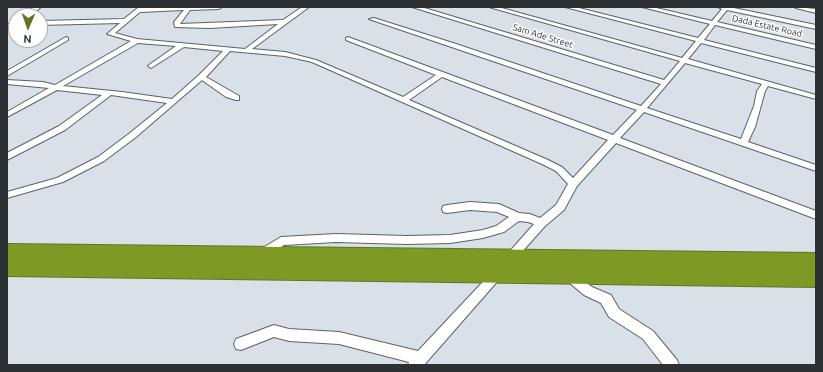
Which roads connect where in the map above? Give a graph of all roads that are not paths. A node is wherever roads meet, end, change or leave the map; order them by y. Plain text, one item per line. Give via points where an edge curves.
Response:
1 (219, 7) edge
2 (306, 7) edge
3 (415, 7) edge
4 (492, 7) edge
5 (568, 7) edge
6 (645, 7) edge
7 (724, 7) edge
8 (798, 7) edge
9 (141, 8) edge
10 (188, 8) junction
11 (816, 11) edge
12 (372, 19) dead end
13 (125, 21) junction
14 (286, 22) junction
15 (48, 23) edge
16 (713, 23) junction
17 (816, 27) edge
18 (348, 39) dead end
19 (66, 40) dead end
20 (701, 40) junction
21 (137, 41) junction
22 (183, 45) junction
23 (816, 47) edge
24 (227, 50) junction
25 (246, 51) junction
26 (684, 60) junction
27 (151, 66) dead end
28 (816, 70) edge
29 (7, 74) edge
30 (442, 74) junction
31 (202, 77) junction
32 (7, 82) edge
33 (666, 83) junction
34 (767, 83) junction
35 (55, 87) junction
36 (109, 93) junction
37 (816, 97) edge
38 (236, 98) dead end
39 (403, 100) junction
40 (172, 101) junction
41 (642, 110) junction
42 (7, 115) edge
43 (614, 140) junction
44 (743, 144) junction
45 (7, 157) edge
46 (816, 168) edge
47 (573, 184) junction
48 (7, 195) edge
49 (447, 209) dead end
50 (816, 215) edge
51 (517, 217) junction
52 (541, 223) junction
53 (7, 252) edge
54 (260, 255) junction
55 (816, 261) edge
56 (504, 265) junction
57 (7, 267) edge
58 (566, 274) junction
59 (816, 278) edge
60 (241, 344) dead end
61 (418, 362) edge
62 (672, 365) edge

1 - 10 street
2 - 14 street
3 - 33 street, Sam Ade Street
4 - 26 street
5 - 20 street
6 - 16 street, Dada Estate Road
7 - 16 street
7 - 17 street
8 - 11 street
9 - 10 street
9 - 13 street
10 - 14 street via 177,22 177,26
12 - 41 street
13 - 15 street
13 - 21 street via 110,34
14 - 25 street
16 - 20 street
16 - 23 street, Dada Estate Road
18 - 30 street
19 - 29 street
20 - 26 street
20 - 28 street
21 - 22 street
21 - 35 street
22 - 24 street
22 - 27 street
24 - 25 street
24 - 31 street
25 - 39 street via 285,54 314,61
26 - 33 street
26 - 34 street
30 - 39 street
30 - 43 street
31 - 38 street
31 - 40 street
32 - 35 street
33 - 41 street
34 - 37 street
34 - 44 street via 761,91 751,127
35 - 36 street
35 - 42 street
36 - 40 street
36 - 45 street via 62,128
39 - 47 street via 545,162 559,169
40 - 48 street via 101,159 60,180
41 - 43 street
41 - 44 street
43 - 47 street
43 - 50 street
44 - 46 street
47 - 52 street via 560,207
49 - 51 street via 470,206 499,208
51 - 52 street via 530,218
51 - 54 street via 500,229 450,239 301,239 280,241
52 - 56 street
53 - 54 highway
54 - 56 highway
55 - 56 highway
56 - 57 highway
56 - 58 highway
56 - 61 street
58 - 59 highway
58 - 62 street via 588,291 606,299 614,314 648,335
60 - 61 street via 274,331 289,335 339,338

